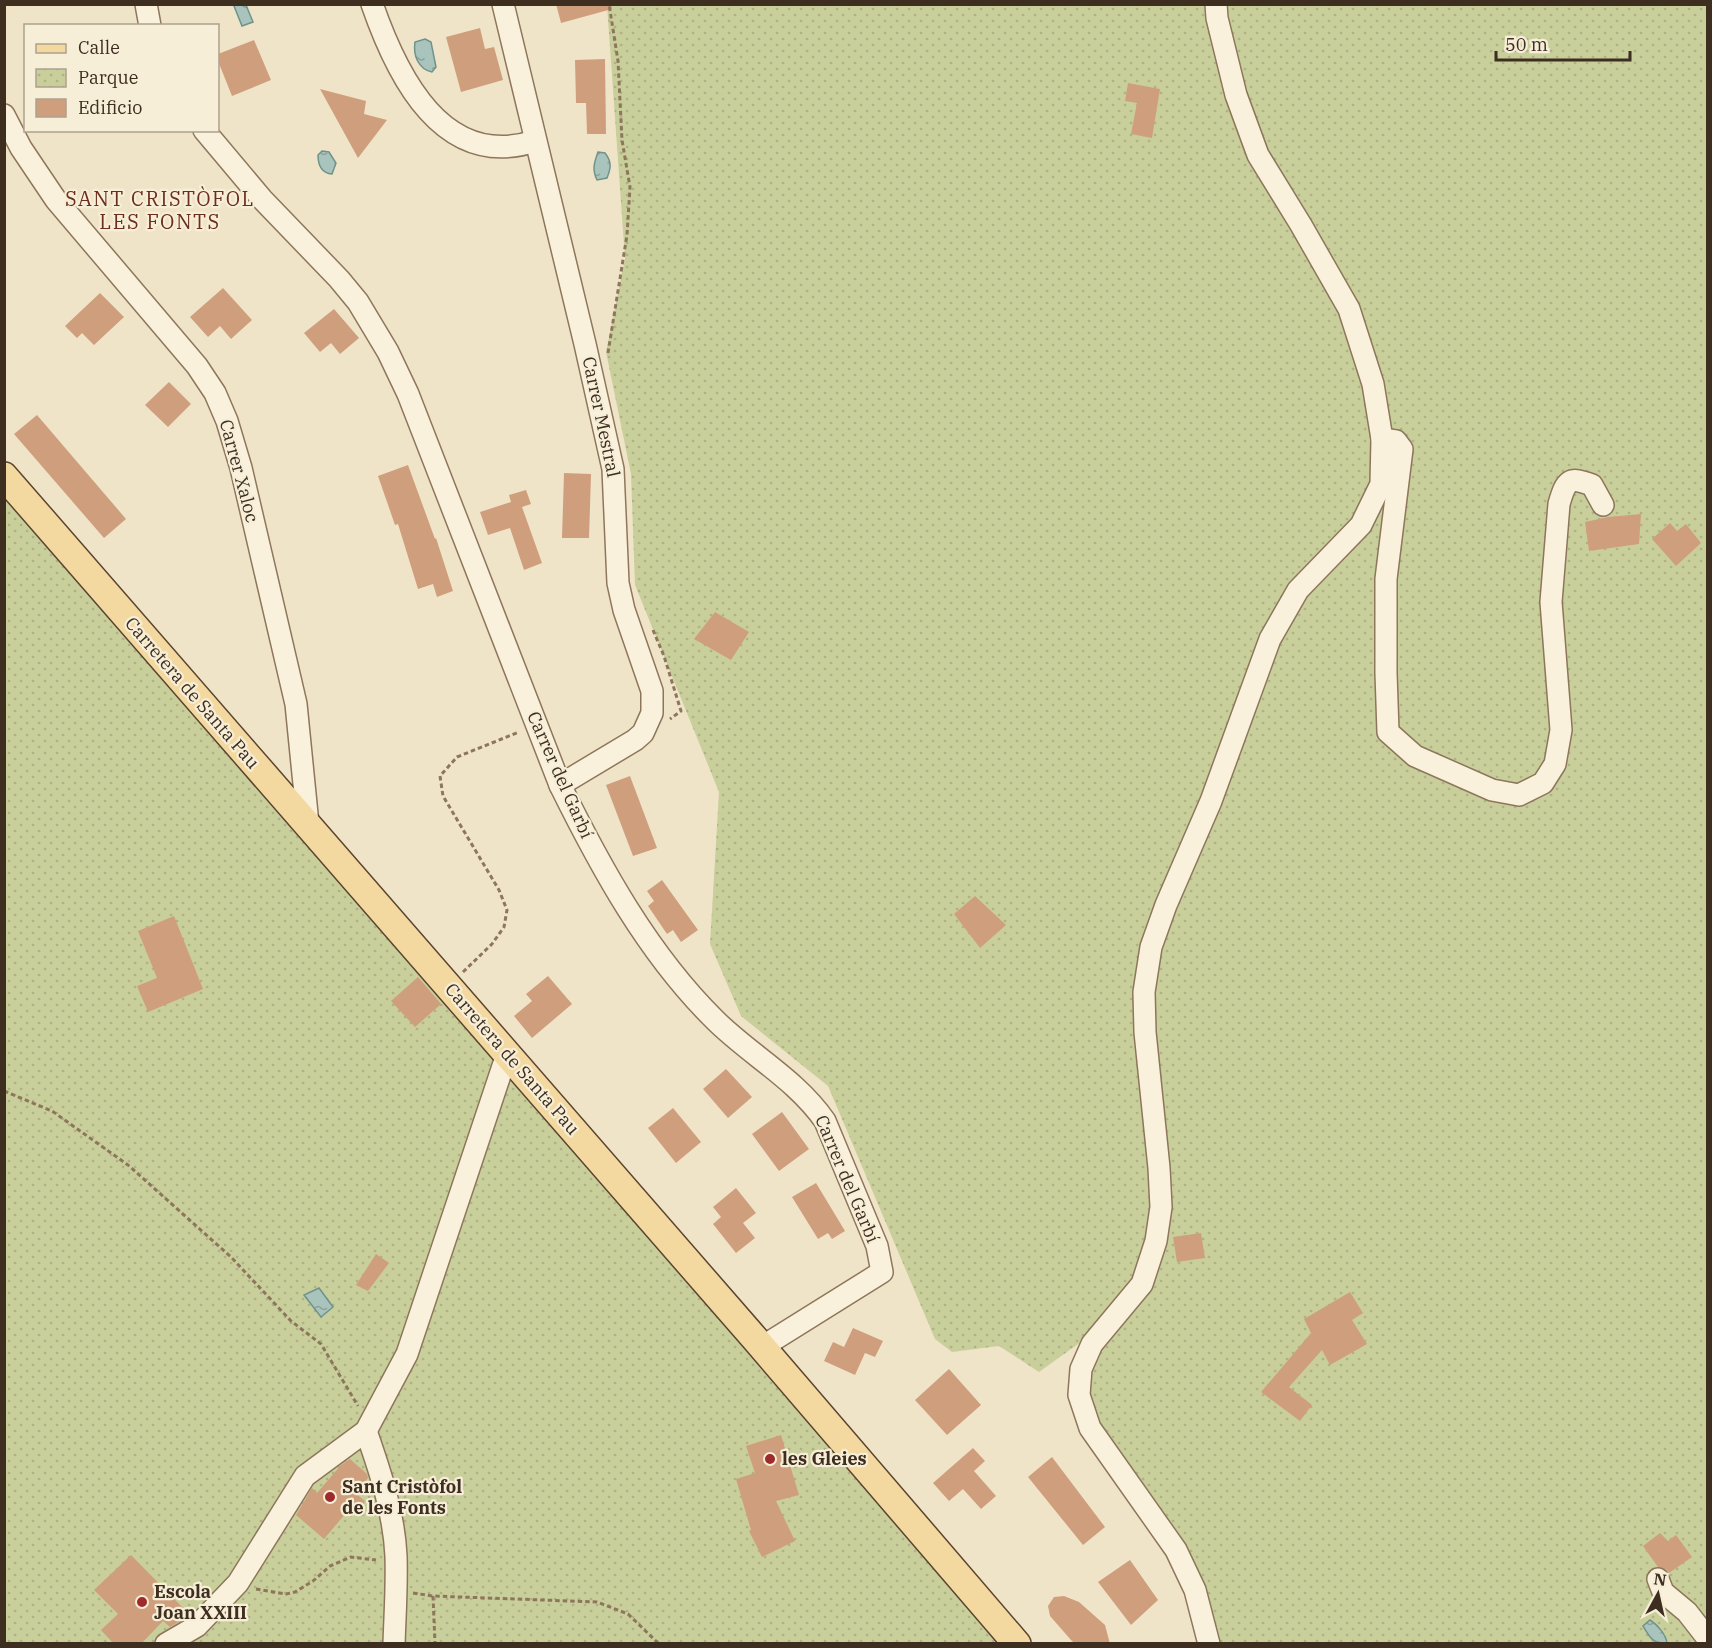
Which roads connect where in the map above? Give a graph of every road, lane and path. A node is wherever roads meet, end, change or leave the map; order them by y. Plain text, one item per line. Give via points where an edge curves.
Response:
1 (146, 4) edge
2 (372, 4) edge
3 (503, 4) edge
4 (609, 4) edge
5 (1216, 4) edge
6 (150, 24) edge
7 (4, 115) edge
8 (206, 132) edge
9 (535, 141) junction
10 (608, 354) dead end
11 (1382, 439) junction
12 (4, 476) edge
13 (1603, 505) dead end
14 (650, 622) dead end
15 (536, 725) junction
16 (646, 727) junction
17 (560, 784) junction
18 (308, 824) junction
19 (448, 986) junction
20 (507, 1054) junction
21 (4, 1090) edge
22 (762, 1347) junction
23 (366, 1431) junction
24 (396, 1578) junction
25 (1658, 1579) dead end
26 (238, 1583) junction
27 (433, 1596) junction
28 (1707, 1639) edge
29 (166, 1644) edge
30 (394, 1644) edge
31 (435, 1644) edge
32 (658, 1644) edge
33 (1017, 1644) edge
34 (1209, 1644) edge

1 - 6 street
2 - 9 street via 388,47 412,92 436,119 482,145 505,148
3 - 9 street, Carrer Mestral
4 - 10 path via 630,187 627,235
5 - 11 street via 1236,95 1258,155 1349,309 1373,384
7 - 18 street, Carrer Xaloc via 56,200 197,366 215,393 241,468 296,704
8 - 15 street, Carrer del Garbí via 262,199 339,279 388,352 408,394
9 - 16 street, Carrer Mestral via 613,469 618,583 652,691 652,714
11 - 13 street via 1396,441 1402,449 1386,579 1388,732 1415,756 1492,790 1519,795 1543,783 1555,764 1561,730 1551,602 1559,504 1563,490 1577,479 1592,485
11 - 34 street via 1381,484 1361,525 1298,590 1270,639 1211,801 1151,947 1144,1002 1161,1207 1156,1241 1142,1284 1092,1344 1081,1369 1079,1395 1090,1428 1176,1550 1195,1590
12 - 18 main road, Carretera de Santa Pau
14 - 16 path via 681,711 666,722
15 - 17 street, Carrer del Garbí
15 - 19 path via 457,757 440,776 443,796 507,910 504,927 492,944
16 - 17 street via 634,740
17 - 22 street, Carrer del Garbí via 634,918 678,979 716,1021 781,1074 825,1121 877,1246 882,1272
18 - 19 main road, Carretera de Santa Pau
19 - 20 main road, Carretera de Santa Pau
20 - 22 main road, Carretera de Santa Pau
20 - 23 street via 407,1354
21 - 23 path via 52,1111 128,1165 231,1257 291,1321 321,1344 360,1410
22 - 33 main road, Carretera de Santa Pau
23 - 24 street via 382,1478 395,1542
23 - 26 street via 305,1476
24 - 26 path via 381,1561 351,1557 330,1566 295,1592 260,1590
24 - 27 path via 407,1592
24 - 30 street
25 - 28 street via 1662,1592 1687,1612
26 - 29 street via 197,1626
27 - 31 path
27 - 32 path via 597,1602 628,1614

